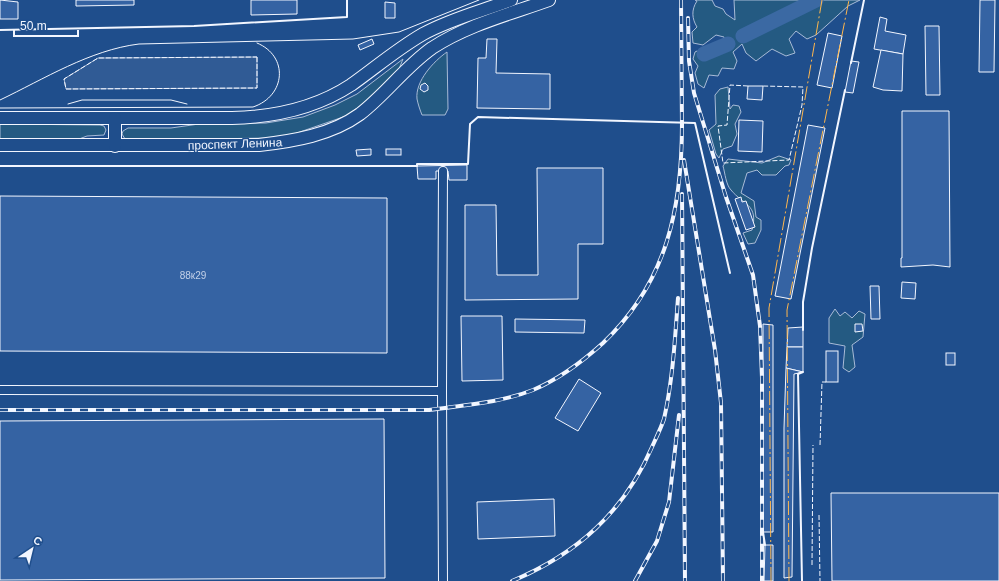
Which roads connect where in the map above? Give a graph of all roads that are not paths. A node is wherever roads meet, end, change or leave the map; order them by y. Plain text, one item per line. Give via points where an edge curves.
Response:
1 (511, 0) edge
2 (550, 0) edge
3 (400, 49) junction
4 (411, 66) junction
5 (0, 118) edge
6 (115, 118) junction
7 (0, 145) edge
8 (115, 146) junction
9 (443, 171) dead end
10 (0, 390) edge
11 (442, 390) junction
12 (443, 581) edge

1 - 3 main road via 448,23
2 - 4 main road, проспект Ленина via 454,35 431,49
3 - 4 main road via 409,52 412,58
3 - 6 main road via 350,85 327,98 284,113 262,117
4 - 8 main road, проспект Ленина via 359,114 298,141 260,145
5 - 6 main road
6 - 8 main road
7 - 8 main road, проспект Ленина
9 - 11 street
10 - 11 street
11 - 12 street

